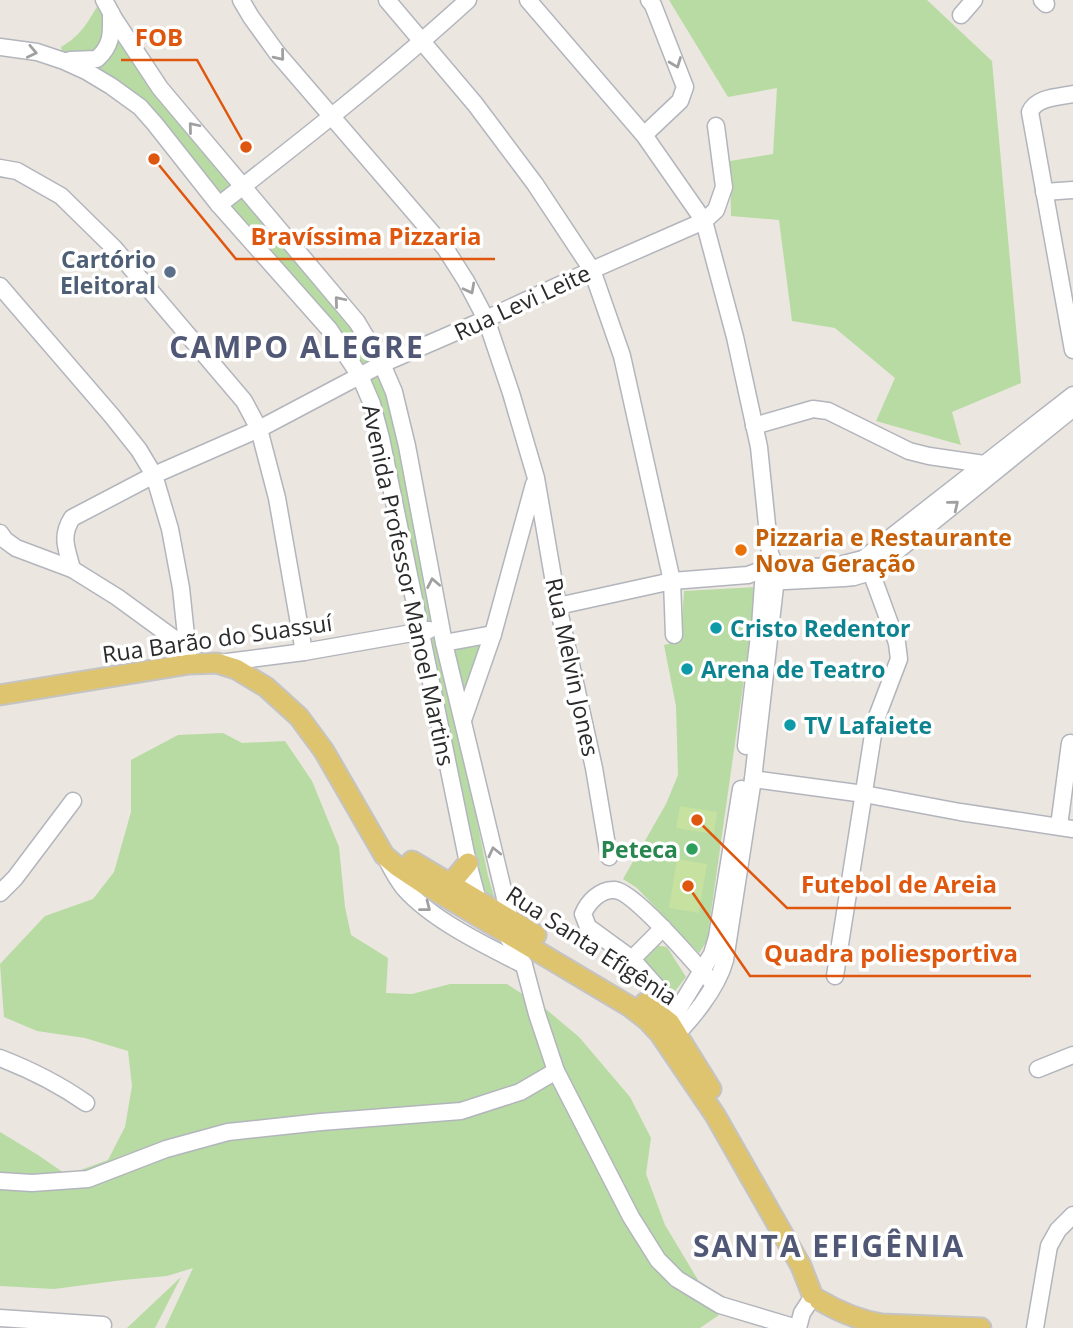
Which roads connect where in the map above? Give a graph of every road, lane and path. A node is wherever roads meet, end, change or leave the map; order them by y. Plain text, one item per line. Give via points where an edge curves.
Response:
1 (241, 0) edge
2 (387, 0) edge
3 (468, 0) edge
4 (528, 0) edge
5 (649, 0) edge
6 (974, 0) edge
7 (108, 6) edge
8 (961, 15) dead end
9 (422, 41) junction
10 (0, 47) edge
11 (64, 61) junction
12 (1073, 94) edge
13 (332, 116) junction
14 (716, 126) dead end
15 (644, 135) junction
16 (0, 169) edge
17 (243, 187) junction
18 (1073, 190) edge
19 (1044, 192) junction
20 (219, 205) junction
21 (704, 221) junction
22 (592, 270) junction
23 (0, 286) edge
24 (486, 319) junction
25 (1073, 349) edge
26 (382, 364) junction
27 (360, 376) junction
28 (1073, 394) edge
29 (1073, 408) edge
30 (754, 426) junction
31 (259, 429) junction
32 (984, 464) junction
33 (154, 475) junction
34 (536, 478) junction
35 (0, 533) edge
36 (867, 565) junction
37 (72, 569) junction
38 (770, 571) junction
39 (672, 580) junction
40 (558, 606) junction
41 (421, 632) junction
42 (493, 634) junction
43 (443, 635) junction
44 (674, 635) dead end
45 (304, 652) junction
46 (188, 656) junction
47 (217, 663) junction
48 (0, 695) edge
49 (463, 721) junction
50 (1070, 743) dead end
51 (753, 779) junction
52 (864, 794) junction
53 (73, 801) dead end
54 (1066, 827) edge
55 (373, 835) junction
56 (384, 855) junction
57 (609, 856) dead end
58 (468, 863) junction
59 (451, 883) junction
60 (0, 893) edge
61 (480, 909) junction
62 (507, 925) junction
63 (663, 928) junction
64 (632, 959) junction
65 (524, 965) junction
66 (702, 972) junction
67 (835, 976) dead end
68 (715, 986) junction
69 (670, 1029) junction
70 (1073, 1055) edge
71 (0, 1058) edge
72 (1038, 1069) dead end
73 (556, 1071) junction
74 (86, 1103) dead end
75 (0, 1181) edge
76 (1072, 1216) edge
77 (816, 1296) junction
78 (0, 1318) edge
79 (103, 1325) dead end
80 (797, 1328) edge
81 (981, 1328) edge
82 (1035, 1328) edge

1 -> 13 street, Rua Melvin Jones via 277,53
2 - 9 street
3 - 9 street
4 - 15 street
5 -> 15 street via 685,87 680,101
6 - 8 street
7 - 11 street via 111,35 104,52 97,59
17 -> 7 street, Avenida Professor Manoel Martins via 160,88
9 - 13 street
9 - 22 street via 528,175
10 -> 11 street, Avenida Professor Manoel Martins
11 - 20 street, Avenida Professor Manoel Martins via 140,107
12 - 19 street via 1039,101 1030,112
13 - 17 street
13 -> 24 street, Rua Melvin Jones via 445,248
14 - 21 street via 724,187 716,209
15 - 21 street
16 - 31 street via 17,171 61,196 114,248 237,392
17 - 20 street
26 -> 17 street, Avenida Professor Manoel Martins via 357,322
18 - 19 street
19 - 25 street
20 - 27 street, Avenida Professor Manoel Martins via 328,329
21 - 22 street, Rua Levi Leite
21 - 30 street
22 - 24 street, Rua Levi Leite
22 - 39 street via 622,356
23 - 33 street via 112,416
24 - 26 street, Rua Levi Leite
24 - 34 street, Rua Melvin Jones
26 - 27 street, Rua Levi Leite
43 -> 26 street, Avenida Professor Manoel Martins via 407,446
27 - 31 street, Rua Levi Leite
27 - 41 street, Avenida Professor Manoel Martins via 381,438
28 - 32 street
36 -> 29 street
30 - 32 street via 813,409 828,411 909,451
30 - 38 street
31 - 33 street, Rua Levi Leite
31 - 45 street via 277,498
32 - 36 street
33 - 37 street, Rua Levi Leite via 72,518 64,536
33 - 46 street via 170,529
34 - 40 street, Rua Melvin Jones
34 - 42 street, Rua Melvin Jones
35 - 37 street via 16,548
36 - 38 street
36 - 52 street via 900,659 875,722
37 - 46 street via 117,597
38 - 39 street
38 - 51 street
38 - 66 street via 717,937
39 - 40 street
39 - 44 street
40 - 57 street, Rua Melvin Jones
41 - 43 street, Rua Barão do Suassuí
41 - 45 street, Rua Barão do Suassuí
41 - 58 street, Avenida Professor Manoel Martins
42 - 43 street
42 - 49 street, Rua Melvin Jones
43 - 49 street, Avenida Professor Manoel Martins
45 - 47 street, Rua Barão do Suassuí
46 - 47 main road, Rua Barão do Suassuí
46 - 48 main road, Rua Barão do Suassuí
47 - 55 main road, Rua Santa Efigênia via 267,687 299,717
62 -> 49 street, Avenida Professor Manoel Martins
50 - 54 street
51 - 52 street
51 - 68 street via 725,960
52 - 54 street
52 - 67 street
53 - 60 street
55 - 56 main road, Rua Santa Efigênia
55 - 59 main road, Rua Santa Efigênia
56 - 61 main road, Rua Santa Efigênia via 424,884
56 -> 65 street via 406,890 435,914
58 - 59 main road
58 - 61 street, Avenida Professor Manoel Martins
59 - 61 main road, Rua Santa Efigênia
61 - 62 main road, Rua Santa Efigênia
62 - 65 street, Avenida Professor Manoel Martins
62 - 69 main road, Rua Santa Efigênia via 641,1001
63 - 64 street
63 - 64 street via 626,894 615,890 589,902 583,914 588,927
63 - 66 street
64 - 69 street
65 - 73 street, Avenida Professor Manoel Martins
66 - 68 street
66 - 69 street
68 - 69 street
69 - 77 main road, Rua Santa Efigênia via 721,1105
70 - 72 street
71 - 74 street via 64,1087
73 - 75 street via 520,1092 461,1111 228,1132 166,1149 88,1179
73 - 80 street, Avenida Professor Manoel Martins via 658,1261 720,1306
76 - 82 street via 1049,1246
77 - 80 street
77 - 81 main road via 908,1325
78 - 79 street

